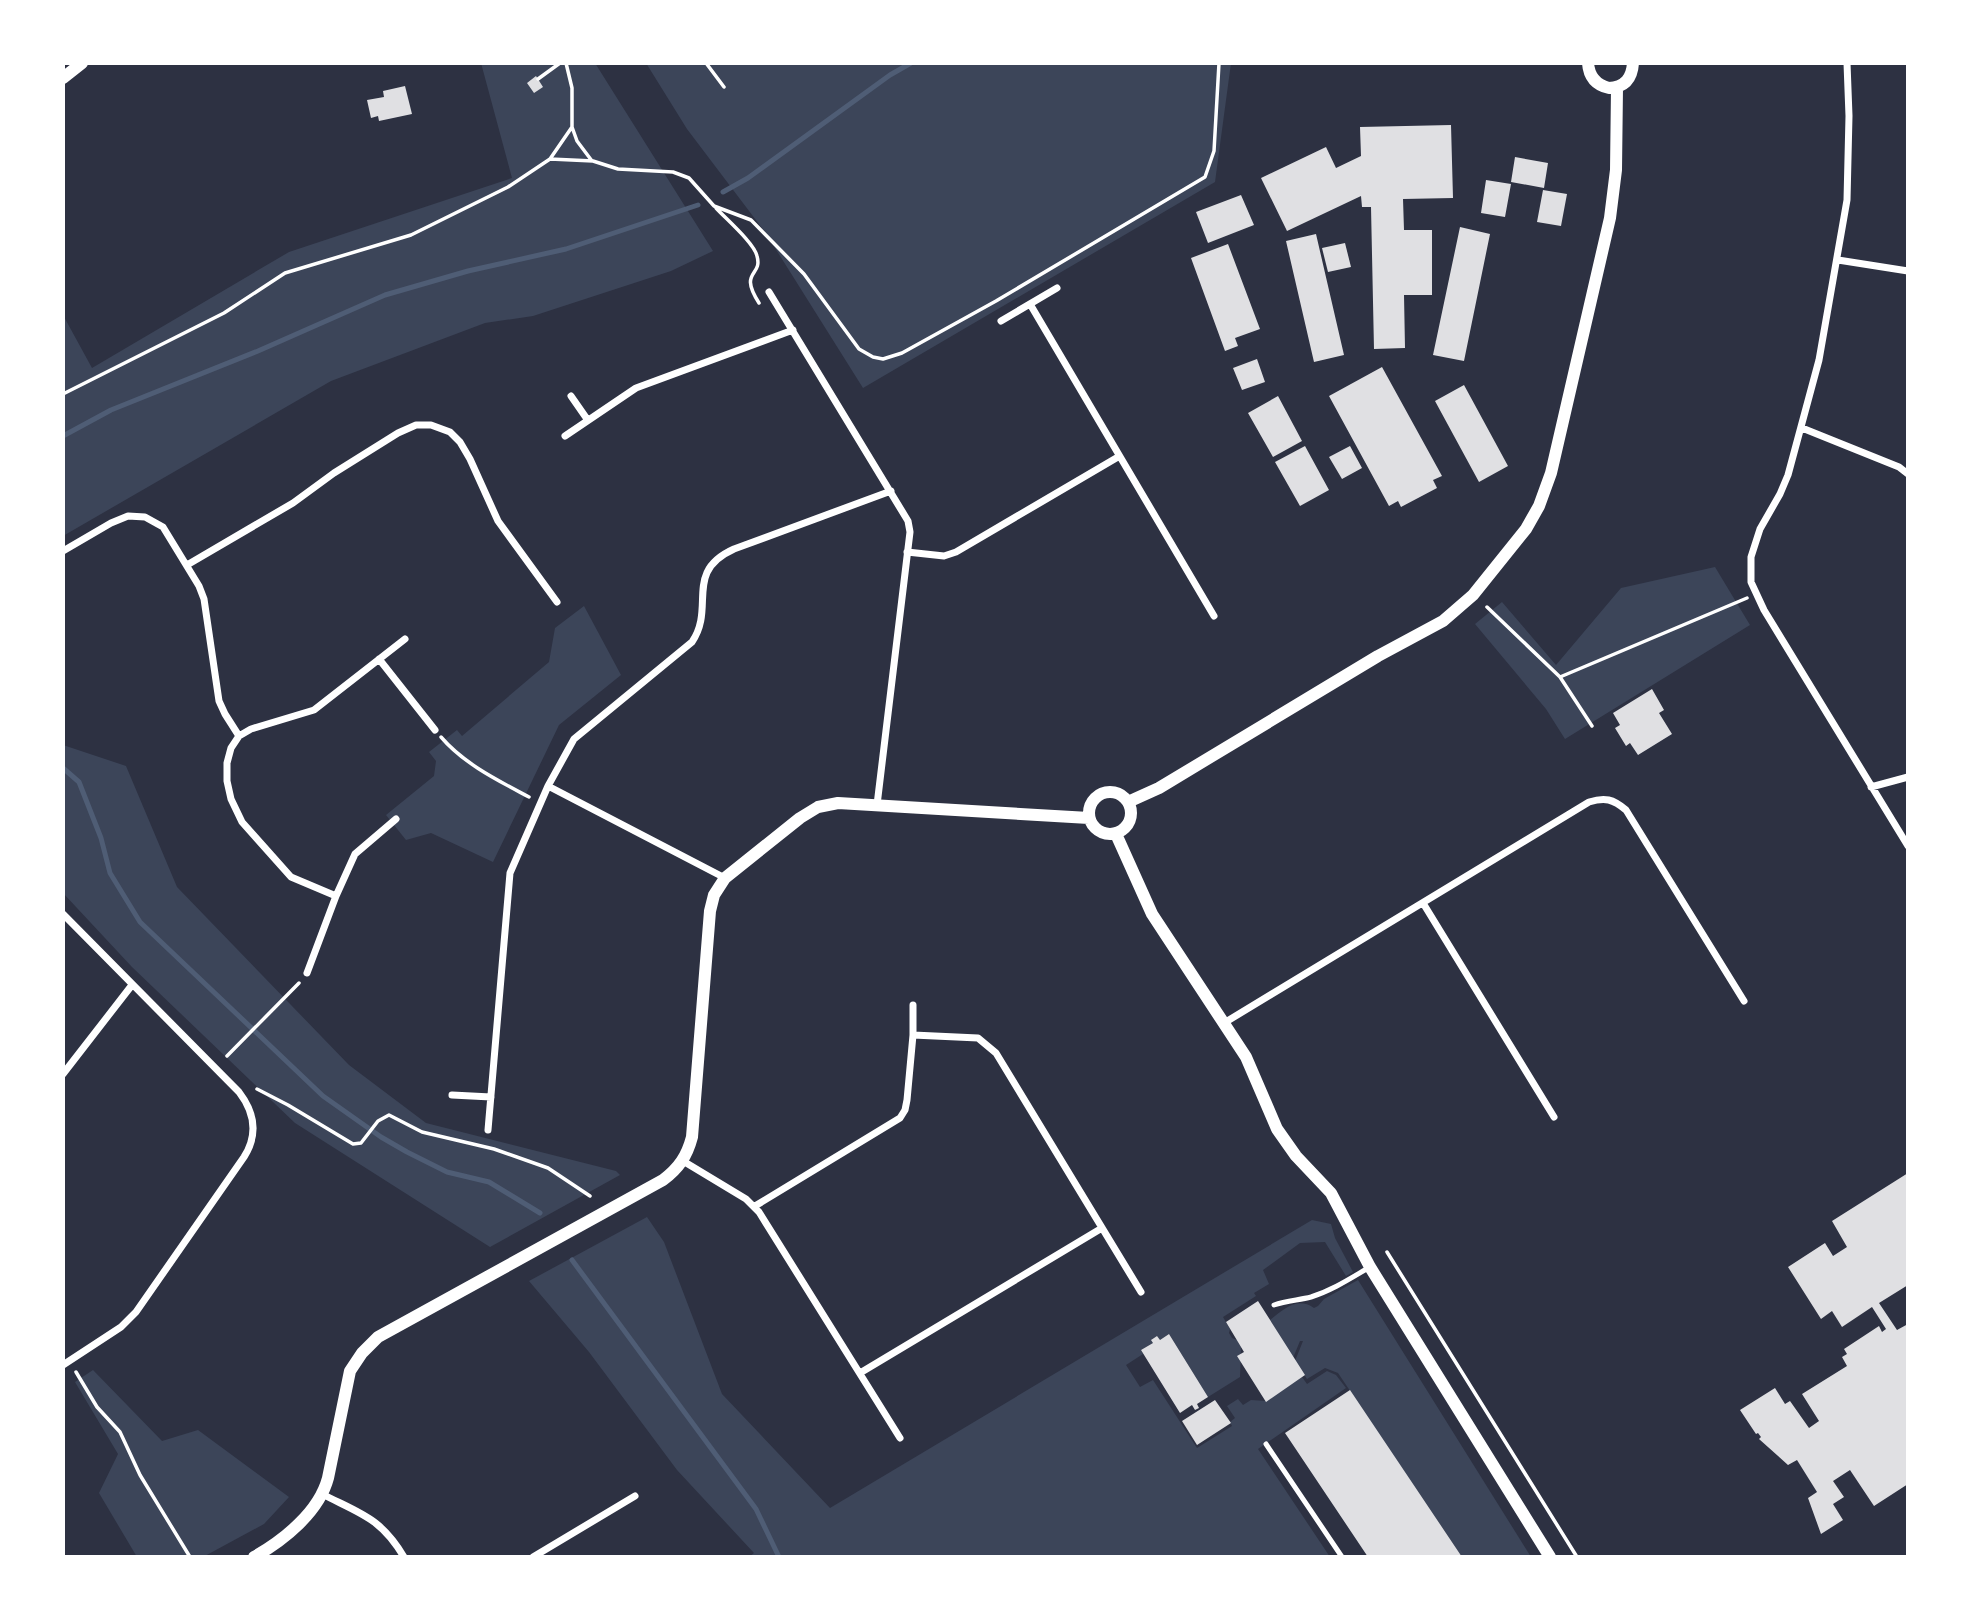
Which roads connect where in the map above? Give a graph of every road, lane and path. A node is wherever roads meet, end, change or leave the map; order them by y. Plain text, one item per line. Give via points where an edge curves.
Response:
1 (82, 63) edge
2 (563, 63) edge
3 (706, 63) edge
4 (1219, 63) edge
5 (1588, 63) edge
6 (1633, 63) edge
7 (1847, 63) edge
8 (63, 78) edge
9 (538, 79) dead end
10 (724, 87) dead end
11 (1617, 88) junction
12 (572, 127) junction
13 (550, 159) junction
14 (593, 162) junction
15 (714, 206) junction
16 (1838, 260) junction
17 (1908, 271) edge
18 (1057, 288) dead end
19 (769, 292) dead end
20 (1030, 304) junction
21 (763, 310) dead end
22 (1001, 321) dead end
23 (793, 330) junction
24 (63, 394) edge
25 (571, 396) dead end
26 (587, 419) junction
27 (1802, 428) junction
28 (565, 436) dead end
29 (1118, 457) junction
30 (1908, 474) edge
31 (891, 491) junction
32 (63, 551) edge
33 (907, 552) junction
34 (187, 565) junction
35 (1756, 594) junction
36 (557, 602) dead end
37 (1487, 607) dead end
38 (1214, 616) dead end
39 (405, 639) dead end
40 (379, 659) junction
41 (1560, 677) junction
42 (1592, 726) dead end
43 (435, 730) joint
44 (239, 736) junction
45 (1908, 777) edge
46 (548, 786) junction
47 (1871, 787) junction
48 (1128, 802) junction
49 (541, 803) junction
50 (877, 805) junction
51 (1089, 818) junction
52 (396, 819) dead end
53 (1116, 834) junction
54 (1908, 846) edge
55 (725, 878) junction
56 (336, 896) junction
57 (1423, 903) junction
58 (63, 914) edge
59 (307, 973) joint
60 (132, 985) junction
61 (1744, 1001) dead end
62 (913, 1005) dead end
63 (1224, 1023) junction
64 (913, 1035) junction
65 (227, 1056) dead end
66 (63, 1074) edge
67 (257, 1089) dead end
68 (452, 1095) dead end
69 (491, 1097) junction
70 (1554, 1116) dead end
71 (488, 1130) dead end
72 (683, 1161) junction
73 (590, 1196) dead end
74 (755, 1206) junction
75 (1102, 1228) junction
76 (1387, 1252) dead end
77 (1370, 1266) junction
78 (1141, 1292) dead end
79 (1274, 1305) dead end
80 (67, 1363) edge
81 (860, 1373) junction
82 (900, 1438) dead end
83 (1266, 1444) dead end
84 (322, 1494) junction
85 (635, 1496) dead end
86 (190, 1557) edge
87 (254, 1557) edge
88 (404, 1557) edge
89 (533, 1557) edge
90 (1342, 1557) edge
91 (1550, 1557) edge
92 (1577, 1557) edge

1 - 8 street
2 - 9 path
2 - 12 path via 572,88
3 - 10 path
4 - 15 path via 1214,151 1205,177 996,301 883,359 859,349 804,274 751,220
5 - 11 street via 1596,82
6 - 11 street via 1631,77
7 - 16 street via 1849,165
11 - 48 street via 1610,218 1551,473 1526,529 1473,595 1432,629
12 - 13 path
12 - 14 path
13 - 14 path
13 - 24 path via 508,187 411,234 285,273 224,313
14 - 15 path via 689,178
15 - 21 path via 757,254 758,265 749,282
16 - 17 street
16 - 27 street
18 - 20 street
19 - 23 street
20 - 22 street
20 - 29 street
23 - 26 street via 636,388
23 - 31 street
25 - 26 street
26 - 28 street
27 - 30 street
27 - 35 street via 1780,494 1760,529 1751,557 1749,569
29 - 33 street via 956,552 944,556
29 - 38 street
31 - 33 street via 908,520
31 - 46 street via 713,561 704,581 699,632 692,642 574,739
32 - 34 street via 119,519 137,516 163,527
33 - 50 street
34 - 36 street via 293,503 398,433 416,425 431,425 450,432 460,442 498,521
34 - 44 street via 204,600 222,709
35 - 41 path
35 - 47 street
37 - 41 path
39 - 40 street
40 - 43 street
40 - 44 street via 314,710
41 - 42 path
43 - 49 path via 489,776
44 - 56 street via 231,748 227,772 231,799 242,822 290,877
45 - 47 street
46 - 49 street
46 - 55 street
47 - 54 street
48 - 51 street via 1118,794 1105,793 1094,799
48 - 53 street via 1130,821
49 - 69 street via 510,873
50 - 51 street
50 - 55 street via 818,807
51 - 53 street via 1096,830
52 - 56 street via 355,854
53 - 63 street via 1152,915
55 - 72 street via 710,911 692,1137
56 - 59 street
57 - 61 street via 1589,802 1610,799 1626,810
57 - 63 street
57 - 70 street
58 - 60 street
59 - 65 path
60 - 66 street
60 - 80 street via 239,1092 251,1111 253,1137 244,1157 136,1312
62 - 64 street
63 - 77 street via 1255,1074 1277,1129 1331,1193
64 - 74 street via 907,1100 900,1118
64 - 75 street via 966,1036 988,1044
67 - 73 path via 353,1144 360,1143 389,1115 422,1132 548,1168
68 - 69 street
69 - 71 street
72 - 74 street
72 - 84 street via 663,1180 378,1337 350,1371
74 - 81 street
75 - 78 street
75 - 81 street
76 - 92 path
77 - 79 lane via 1334,1288
77 - 91 street
80 - 86 path via 120,1432 140,1475
81 - 82 street
83 - 90 lane
84 - 87 street via 283,1539
84 - 88 street via 378,1523
85 - 89 street

